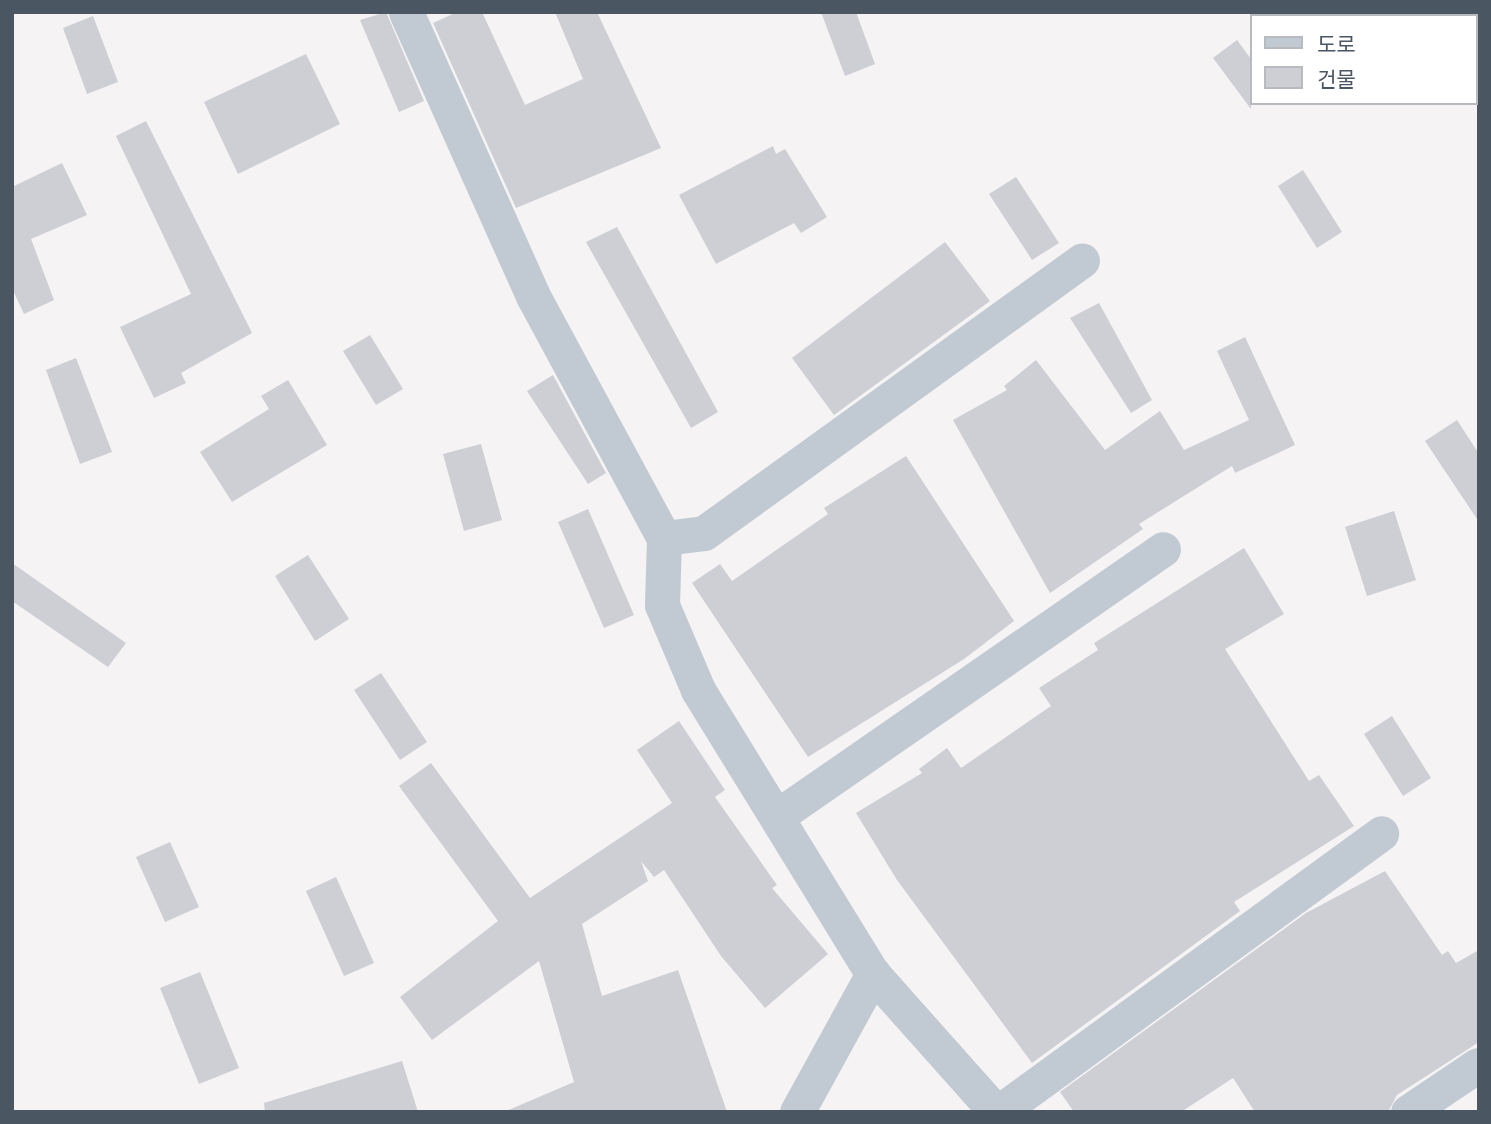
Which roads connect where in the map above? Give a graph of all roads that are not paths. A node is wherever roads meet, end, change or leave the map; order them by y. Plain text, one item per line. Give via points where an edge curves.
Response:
1 (406, 12) edge
2 (1082, 260) dead end
3 (664, 538) junction
4 (1163, 549) dead end
5 (779, 815) junction
6 (1381, 833) dead end
7 (873, 974) junction
8 (1478, 1065) edge
9 (797, 1112) edge
10 (997, 1112) edge
11 (1408, 1112) edge

1 - 3 street via 533,296
2 - 3 street via 704,533
3 - 5 street via 662,604 698,690
4 - 5 street
5 - 7 street
6 - 10 street
7 - 9 street
7 - 10 street
8 - 11 street

